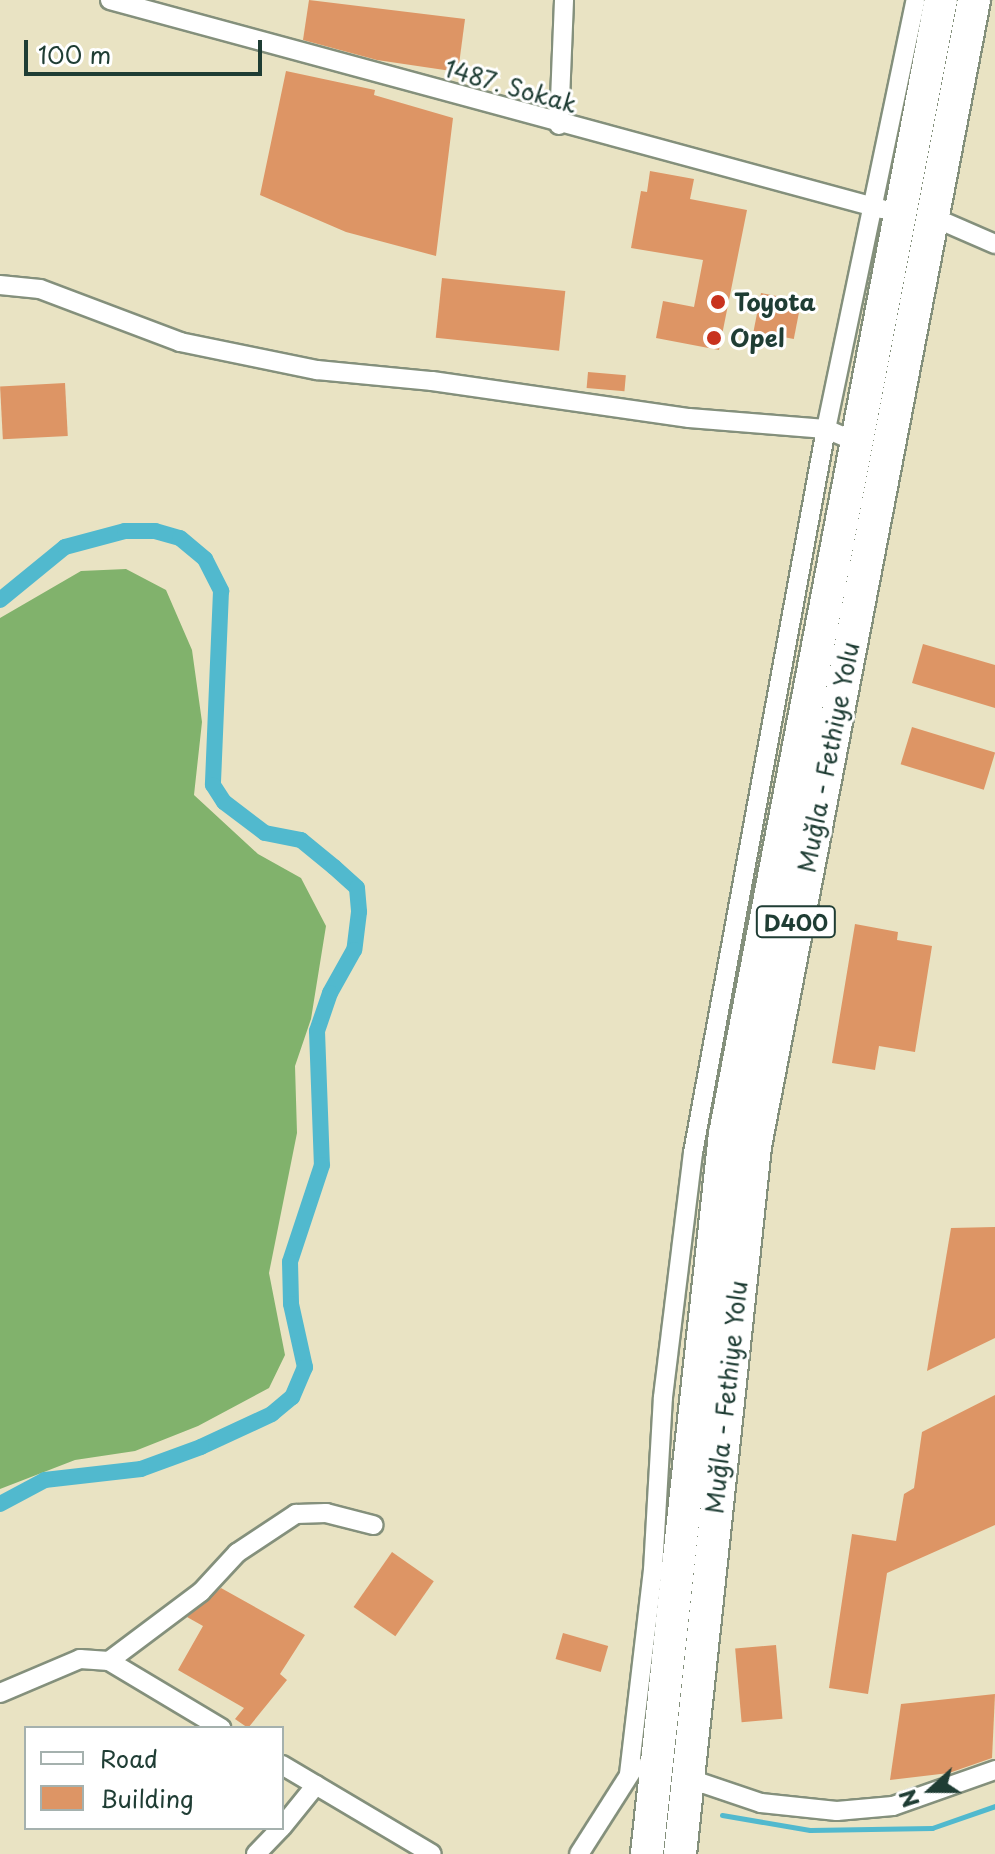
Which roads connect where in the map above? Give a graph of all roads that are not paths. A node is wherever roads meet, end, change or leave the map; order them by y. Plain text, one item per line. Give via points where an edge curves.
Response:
1 (110, 0) edge
2 (564, 0) edge
3 (916, 0) edge
4 (941, 0) edge
5 (974, 0) edge
6 (559, 125) junction
7 (886, 210) junction
8 (933, 217) junction
9 (995, 244) edge
10 (0, 285) edge
11 (826, 429) junction
12 (857, 442) junction
13 (679, 1399) junction
14 (373, 1525) dead end
15 (109, 1661) junction
16 (0, 1693) edge
17 (218, 1726) edge
18 (659, 1736) junction
19 (284, 1766) edge
20 (995, 1770) edge
21 (629, 1774) junction
22 (687, 1778) junction
23 (316, 1785) junction
24 (284, 1825) edge
25 (280, 1830) edge
26 (684, 1853) edge
27 (256, 1854) edge
28 (432, 1854) edge
29 (579, 1854) edge
30 (647, 1854) edge

1 - 6 street, 1487. Sokak
2 - 6 street
3 - 7 street
4 - 7 highway, Muğla - Fethiye Yolu / D400
5 - 8 highway, Muğla - Fethiye Yolu / D400
6 - 7 street, 1487. Sokak
7 - 11 street
7 - 12 highway, Muğla - Fethiye Yolu / D400
8 - 9 street
8 - 22 highway, Muğla - Fethiye Yolu / D400 via 755,1146
10 - 11 street via 40,289 180,342 317,370 689,418
11 - 12 street
11 - 13 street via 693,1153
12 - 13 highway, Muğla - Fethiye Yolu / D400
13 - 18 highway, Muğla - Fethiye Yolu / D400
13 - 21 street
14 - 15 street via 326,1513 296,1514 237,1553 201,1592
15 - 16 street via 80,1659
15 - 17 street
18 - 21 street
18 - 30 highway, Muğla - Fethiye Yolu / D400
19 - 23 street
20 - 22 street via 893,1806 837,1811 761,1803
21 - 29 street
22 - 26 highway, Muğla - Fethiye Yolu / D400
23 - 24 street
23 - 28 street
25 - 27 street

